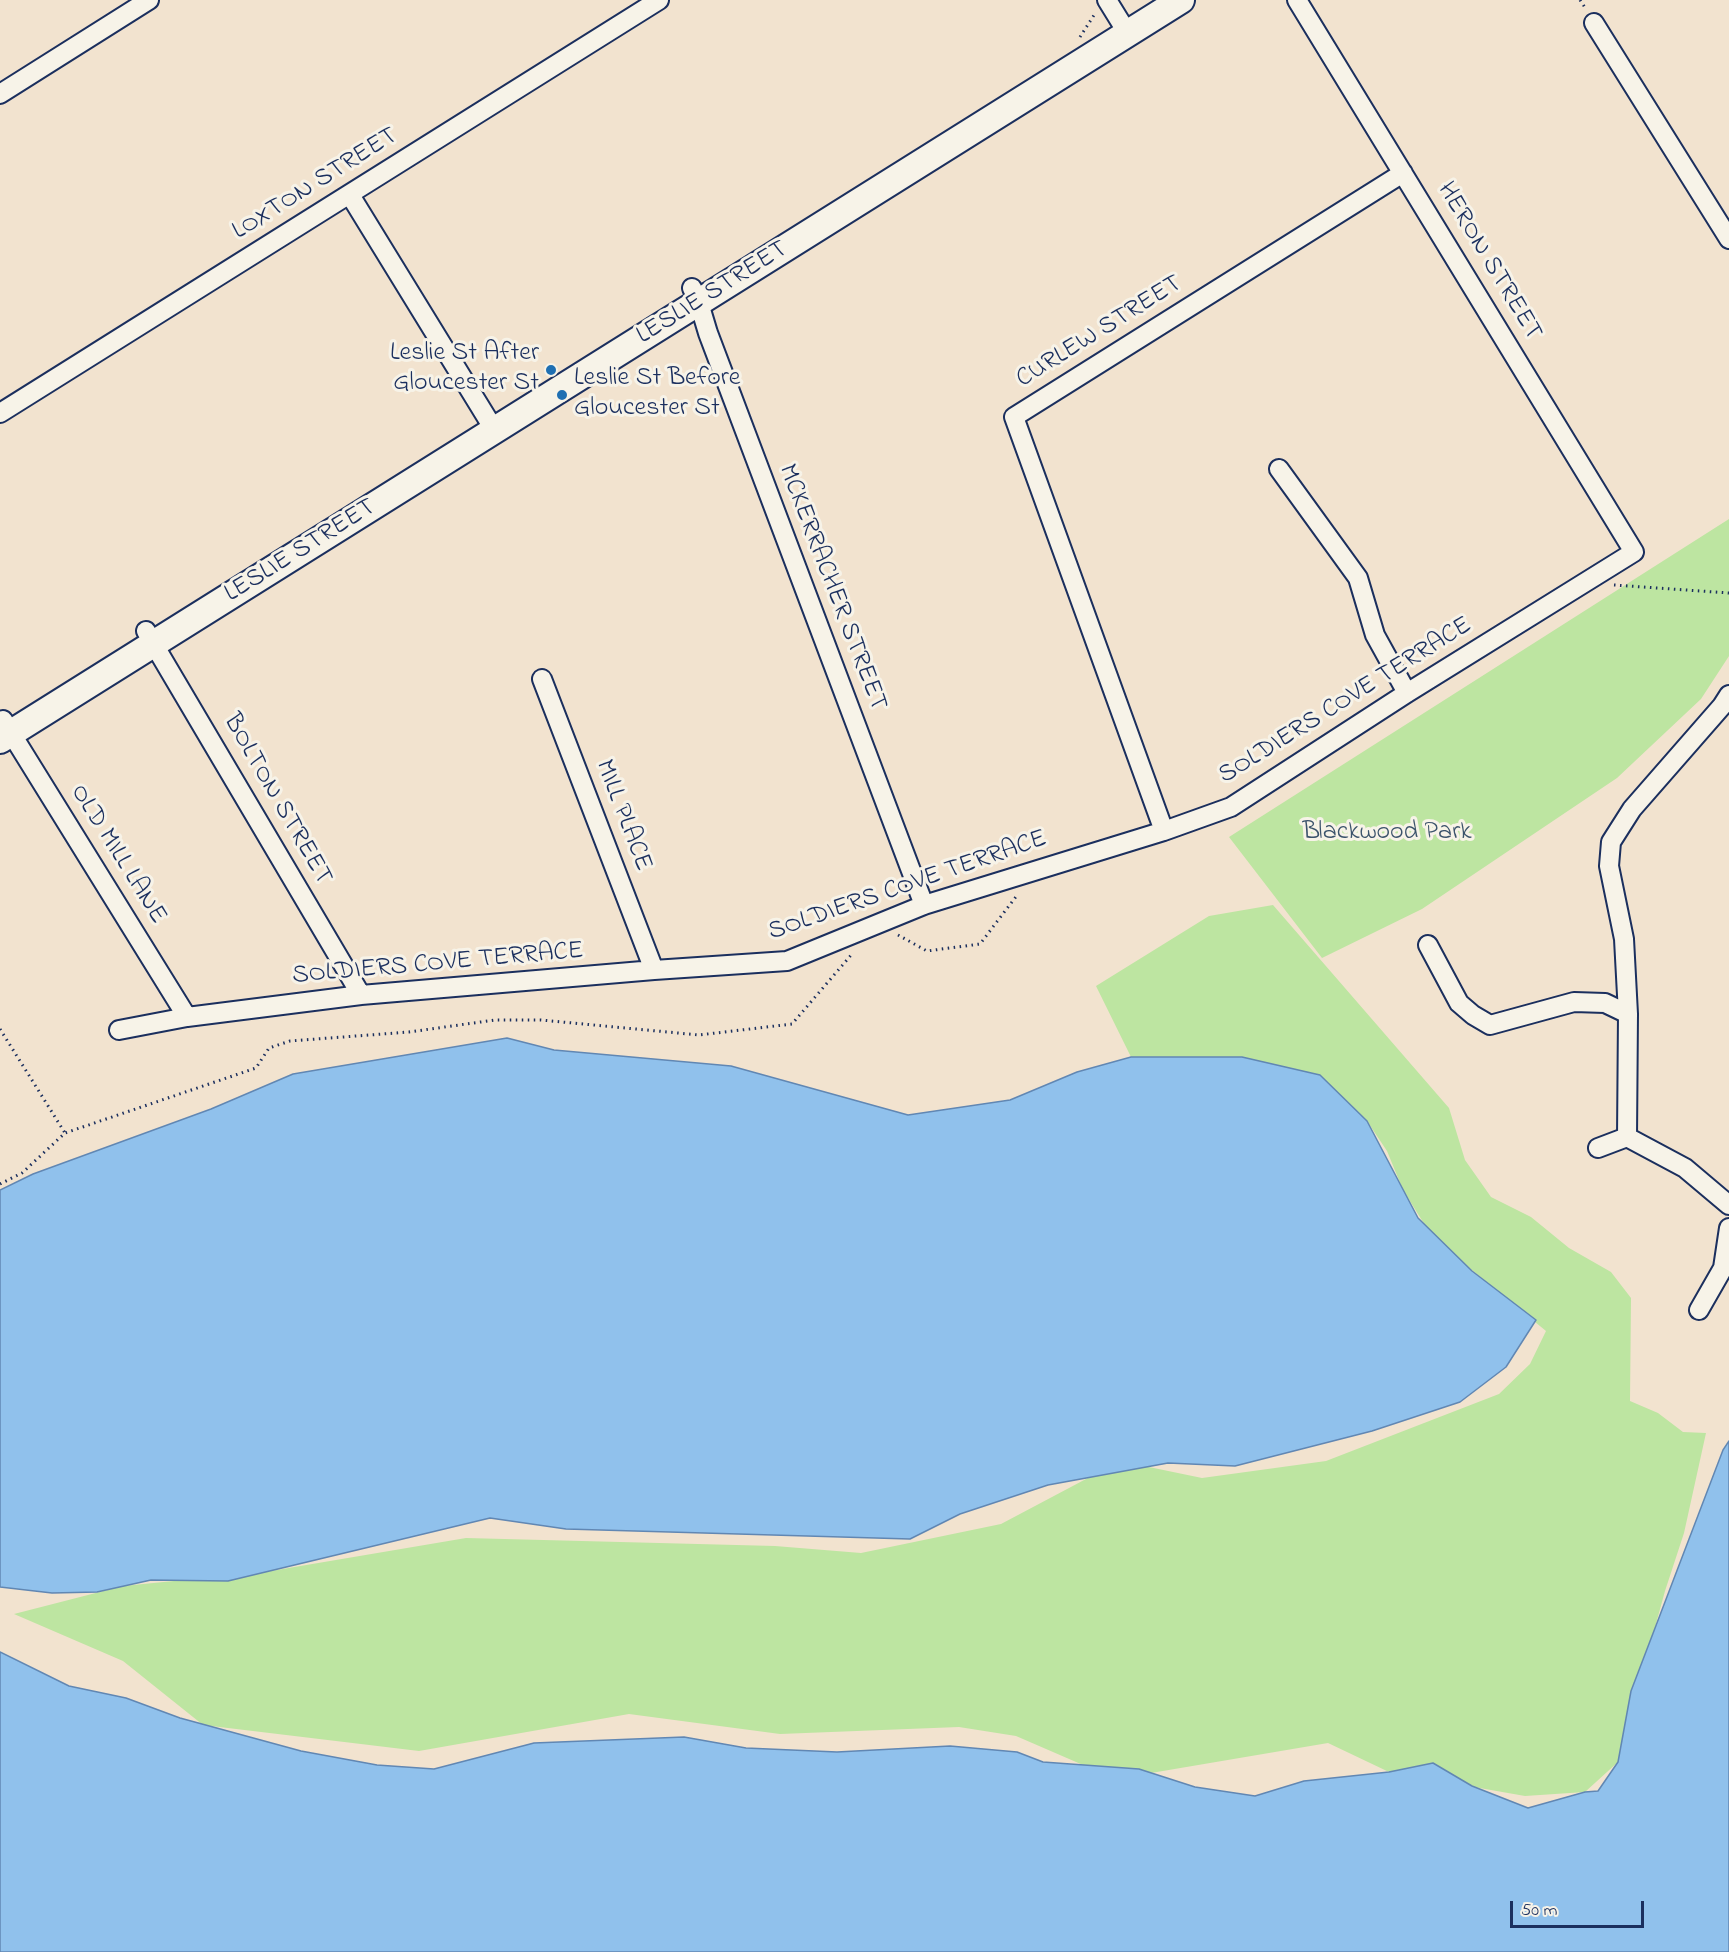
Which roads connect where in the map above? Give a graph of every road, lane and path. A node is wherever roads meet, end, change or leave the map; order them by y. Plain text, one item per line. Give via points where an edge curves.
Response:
1 (150, 0) edge
2 (659, 0) edge
3 (1156, 0) edge
4 (1181, 0) edge
5 (1297, 0) edge
6 (1100, 3) edge
7 (1594, 23) dead end
8 (1124, 28) junction
9 (1079, 38) dead end
10 (0, 94) edge
11 (1403, 173) junction
12 (350, 195) junction
13 (1729, 239) edge
14 (696, 295) junction
15 (0, 413) edge
16 (491, 424) junction
17 (1279, 469) dead end
18 (1634, 552) joint
19 (1614, 585) dead end
20 (1729, 592) edge
21 (150, 638) junction
22 (542, 679) dead end
23 (1407, 693) junction
24 (1729, 694) edge
25 (3, 729) edge
26 (1164, 831) junction
27 (924, 904) junction
28 (1428, 945) dead end
29 (654, 970) junction
30 (361, 995) junction
31 (1628, 1014) junction
32 (187, 1017) junction
33 (0, 1029) edge
34 (119, 1030) dead end
35 (64, 1133) dead end
36 (1627, 1137) junction
37 (1598, 1148) dead end
38 (1729, 1205) edge
39 (1729, 1228) edge
40 (1700, 1310) dead end

1 - 10 street
2 - 12 street, LOXTON STREET
3 - 8 street, LESLIE STREET
4 - 8 street, LESLIE STREET
5 - 11 street, HERON STREET
6 - 8 street
6 - 9 path
7 - 13 street
8 - 14 street, LESLIE STREET
11 - 18 street, HERON STREET
11 - 26 street, CURLEW STREET via 1014,417
12 - 15 street, LOXTON STREET
12 - 16 street
14 - 16 street, LESLIE STREET
14 - 27 street, MCKERRACHER STREET
16 - 21 street, LESLIE STREET
17 - 23 street via 1358,578 1375,635
18 - 23 street, SOLDIERS COVE TERRACE
19 - 20 path
21 - 25 street, LESLIE STREET
21 - 30 street, BOLTON STREET
22 - 29 street, MILL PLACE
23 - 26 street, SOLDIERS COVE TERRACE via 1231,807
24 - 31 street via 1632,809 1611,842 1609,866 1624,939
25 - 32 street, OLD MILL LANE
26 - 27 street, SOLDIERS COVE TERRACE
27 - 29 street, SOLDIERS COVE TERRACE via 787,961
28 - 31 street via 1459,1003 1490,1025 1574,1002 1605,1003
29 - 30 street, SOLDIERS COVE TERRACE
30 - 32 street, SOLDIERS COVE TERRACE
31 - 36 street
32 - 34 street, SOLDIERS COVE TERRACE
33 - 35 path
36 - 37 street
36 - 38 street via 1684,1168
39 - 40 street via 1723,1268

